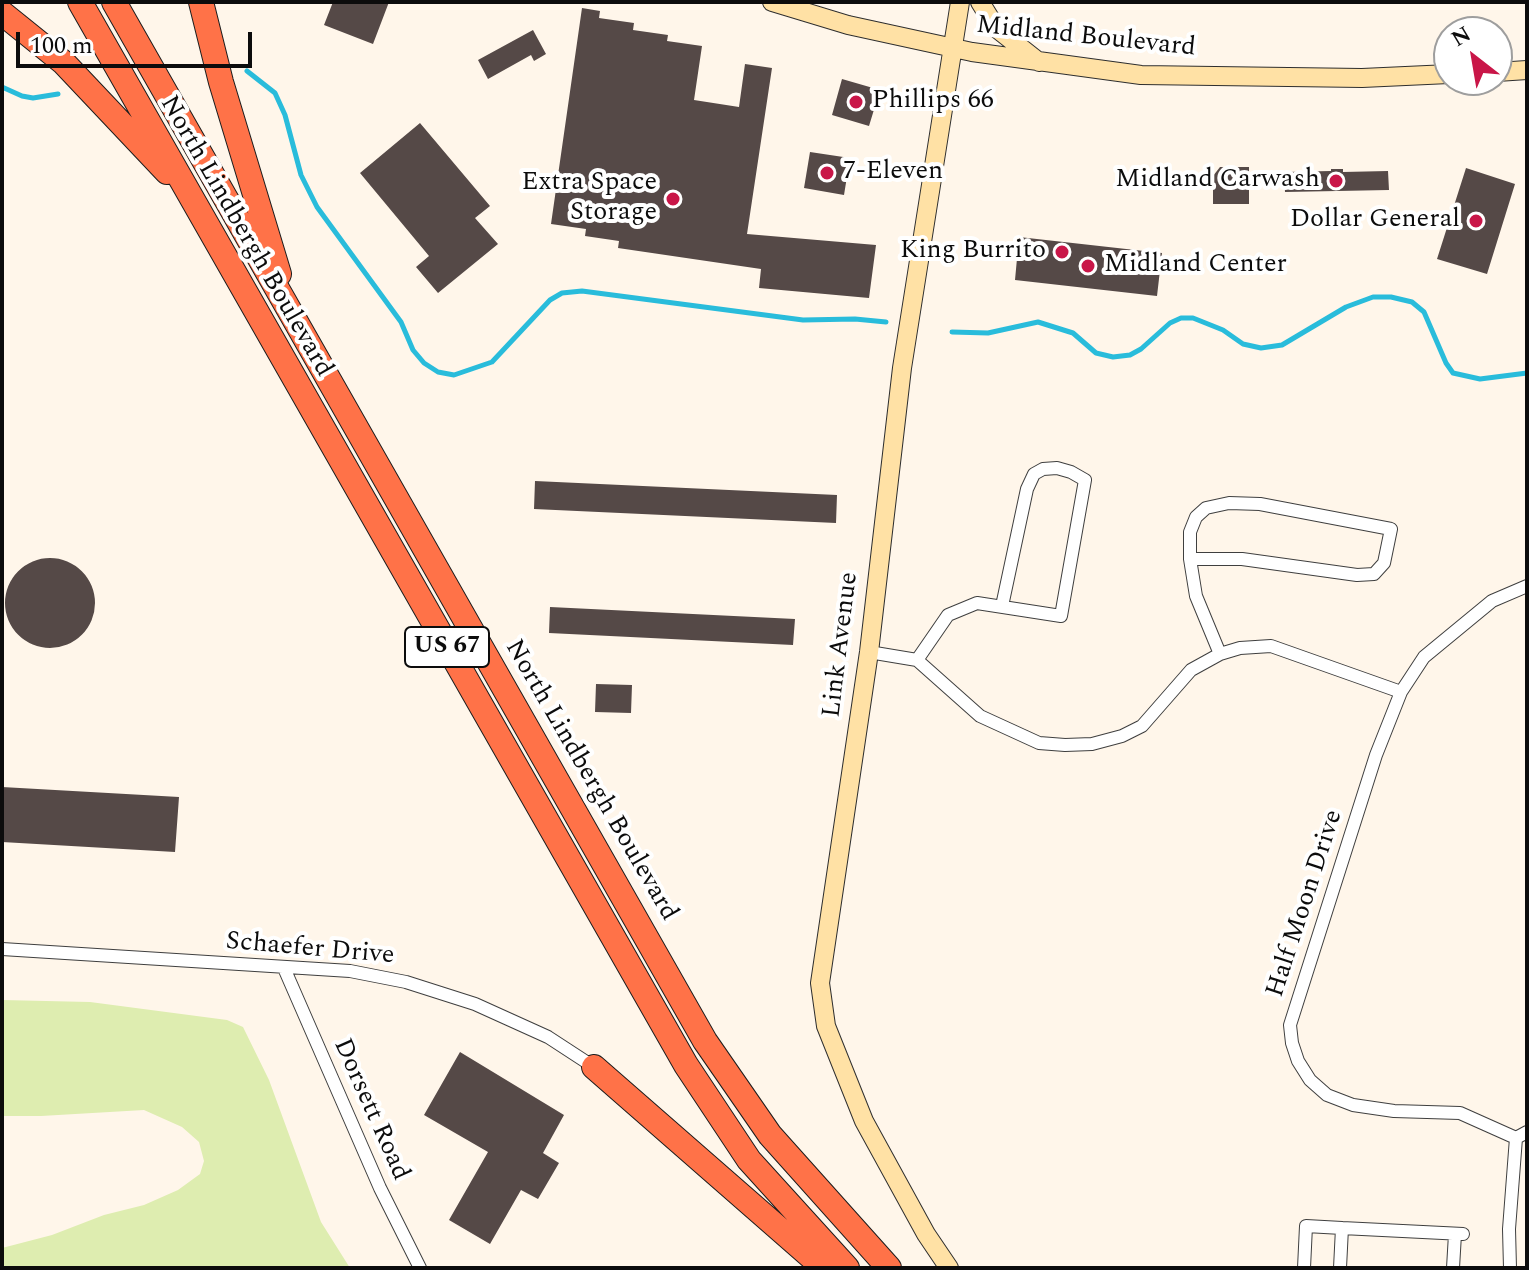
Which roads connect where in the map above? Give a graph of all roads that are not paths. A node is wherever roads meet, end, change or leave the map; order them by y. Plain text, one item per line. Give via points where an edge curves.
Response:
1 (80, 2) edge
2 (114, 2) edge
3 (201, 2) edge
4 (772, 2) edge
5 (960, 2) edge
6 (980, 2) edge
7 (2, 13) edge
8 (951, 48) junction
9 (1041, 63) junction
10 (1433, 75) edge
11 (188, 193) junction
12 (288, 307) junction
13 (1190, 559) junction
14 (1527, 586) edge
15 (1002, 606) junction
16 (869, 652) junction
17 (1220, 654) junction
18 (917, 660) junction
19 (1401, 692) junction
20 (2, 949) edge
21 (284, 968) junction
22 (594, 1067) joint
23 (1521, 1135) edge
24 (1342, 1228) junction
25 (420, 1268) edge
26 (824, 1268) edge
27 (847, 1268) edge
28 (889, 1268) edge
29 (949, 1268) edge
30 (1304, 1268) edge
31 (1340, 1268) edge
32 (1453, 1268) edge
33 (1510, 1268) edge

1 - 11 highway, North Lindbergh Boulevard / US 67
2 - 12 highway, North Lindbergh Boulevard / US 67
3 - 12 highway
4 - 8 street, Midland Boulevard
5 - 8 street, Link Avenue
6 - 9 street via 996,28
7 - 11 highway via 64,63
8 - 9 street, Midland Boulevard
8 - 16 street, Link Avenue via 900,383
9 - 10 street, Midland Boulevard via 1141,75
11 - 27 highway, North Lindbergh Boulevard / US 67 via 686,1065 749,1160
12 - 28 highway, North Lindbergh Boulevard / US 67 via 705,1041 770,1135
13 - 13 street via 1242,559 1374,574 1384,563 1391,529 1229,503 1206,508 1196,517
13 - 17 street via 1196,596
14 - 19 street, Half Moon Drive via 1492,601 1424,657
15 - 15 street via 1034,474 1057,468 1085,480 1061,616
15 - 18 street via 977,603 948,615
16 - 18 street
16 - 29 street, Link Avenue via 820,983 826,1026 864,1121
17 - 18 street via 1191,670 1142,726 1092,744 1065,745 1039,743 980,716
17 - 19 street via 1271,646
19 - 23 street, Half Moon Drive via 1290,1025 1292,1043 1310,1080 1327,1095 1394,1111 1460,1113
20 - 21 street, Schaefer Drive
21 - 22 street, Schaefer Drive via 350,971 475,1004 548,1037
21 - 25 street, Dorsett Road
22 - 26 highway
23 - 33 street via 1509,1229
24 - 30 street via 1306,1226
24 - 31 street
24 - 32 street via 1459,1234

